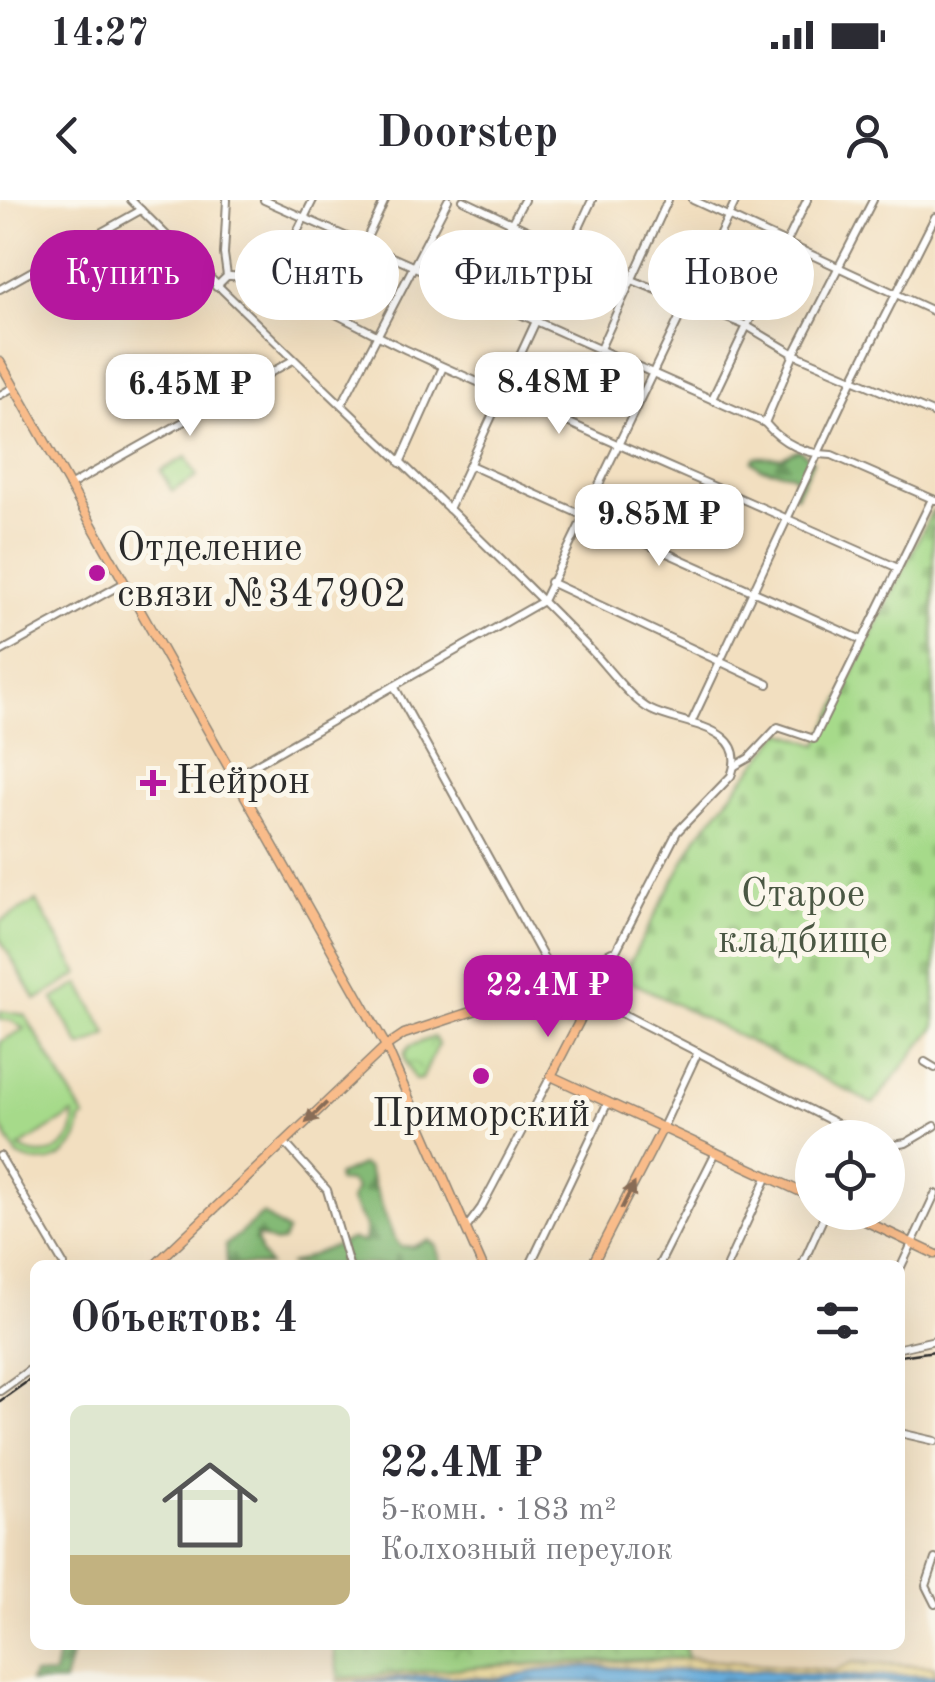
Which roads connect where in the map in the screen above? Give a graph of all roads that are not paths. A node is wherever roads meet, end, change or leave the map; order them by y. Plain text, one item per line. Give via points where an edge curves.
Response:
1 (131, 200) edge
2 (226, 200) edge
3 (264, 200) edge
4 (313, 200) edge
5 (386, 200) edge
6 (448, 200) edge
7 (463, 200) edge
8 (524, 200) edge
9 (592, 200) edge
10 (668, 200) edge
11 (693, 200) edge
12 (736, 200) edge
13 (807, 200) edge
14 (873, 200) edge
15 (141, 210) junction
16 (728, 216) junction
17 (304, 217) junction
18 (935, 218) edge
19 (512, 224) junction
20 (298, 230) edge
21 (333, 230) edge
22 (371, 230) edge
23 (509, 230) edge
24 (525, 230) edge
25 (578, 230) edge
26 (721, 230) edge
27 (761, 230) edge
28 (792, 230) edge
29 (814, 254) edge
30 (399, 261) edge
31 (412, 267) junction
32 (841, 267) junction
33 (419, 270) edge
34 (235, 275) edge
35 (227, 276) junction
36 (628, 278) edge
37 (632, 280) junction
38 (216, 287) junction
39 (648, 287) edge
40 (0, 290) edge
41 (898, 296) junction
42 (935, 312) edge
43 (343, 320) edge
44 (529, 320) edge
45 (536, 320) edge
46 (678, 320) edge
47 (731, 320) edge
48 (750, 320) edge
49 (535, 323) junction
50 (747, 326) junction
51 (377, 337) junction
52 (600, 349) junction
53 (794, 354) junction
54 (293, 360) junction
55 (0, 362) edge
56 (443, 367) junction
57 (652, 372) junction
58 (853, 379) junction
59 (14, 388) junction
60 (500, 392) junction
61 (0, 395) edge
62 (712, 400) junction
63 (342, 404) junction
64 (935, 414) edge
65 (765, 423) junction
66 (618, 442) junction
67 (820, 454) junction
68 (400, 464) junction
69 (470, 465) junction
70 (69, 486) junction
71 (934, 500) edge
72 (449, 509) junction
73 (583, 514) junction
74 (789, 519) junction
75 (898, 568) junction
76 (550, 582) junction
77 (124, 583) junction
78 (754, 592) junction
79 (543, 601) junction
80 (862, 640) junction
81 (0, 652) edge
82 (720, 662) junction
83 (768, 684) dead end
84 (394, 686) junction
85 (691, 723) junction
86 (735, 766) junction
87 (234, 777) junction
88 (613, 952) junction
89 (557, 982) junction
90 (546, 987) junction
91 (592, 998) junction
92 (579, 1022) junction
93 (386, 1046) junction
94 (698, 1052) junction
95 (925, 1062) dead end
96 (935, 1068) edge
97 (551, 1076) junction
98 (608, 1102) junction
99 (830, 1120) edge
100 (935, 1126) edge
101 (662, 1128) junction
102 (285, 1143) junction
103 (905, 1144) edge
104 (716, 1152) junction
105 (0, 1156) edge
106 (768, 1176) junction
107 (795, 1189) edge
108 (935, 1194) edge
109 (467, 1226) junction
110 (818, 1230) edge
111 (884, 1230) edge
112 (912, 1243) junction
113 (935, 1254) edge
114 (61, 1260) edge
115 (161, 1260) edge
116 (347, 1260) edge
117 (480, 1260) edge
118 (532, 1260) edge
119 (595, 1260) edge
120 (662, 1260) edge
121 (728, 1260) edge
122 (804, 1260) edge
123 (904, 1260) edge
124 (935, 1340) edge
125 (905, 1347) edge
126 (30, 1370) edge
127 (0, 1391) edge
128 (905, 1434) edge
129 (935, 1441) edge
130 (935, 1559) edge
131 (935, 1604) edge

1 - 15 street
2 - 35 street
3 - 17 street
4 - 17 street
5 - 22 street
6 - 31 street
7 - 19 street
8 - 19 street
9 - 25 street
10 - 37 street
11 - 16 street
12 - 16 street
13 - 28 street
14 - 32 street
15 - 38 street
15 - 40 street
16 - 26 street
16 - 27 street
17 - 20 street
17 - 21 street
18 - 41 street
19 - 23 street
19 - 24 street
29 - 32 street
30 - 31 street
31 - 33 street
31 - 51 street
32 - 41 street
32 - 53 street
34 - 35 street
35 - 38 street
36 - 37 street
37 - 39 street
37 - 52 street
38 - 54 street
41 - 42 street
41 - 58 street
43 - 51 street
44 - 49 street
45 - 49 street
46 - 57 street
47 - 50 street
48 - 50 street
49 - 52 street
49 - 60 street
50 - 53 street
50 - 62 street
51 - 56 street
51 - 63 street
52 - 57 street
53 - 58 street
53 - 65 street
54 - 63 street
54 - 70 street
55 - 59 main road
56 - 60 street
56 - 68 street
57 - 62 street
57 - 66 street
58 - 64 street
58 - 67 street
59 - 61 street
59 - 70 main road
60 - 66 street
60 - 69 street
62 - 65 street
63 - 68 street
65 - 67 street via 781,441
66 - 73 street
66 - 74 street
67 - 71 street
67 - 74 street
68 - 72 street
69 - 72 street
69 - 73 street
70 - 77 main road
71 - 75 street
72 - 79 street
73 - 76 street
73 - 78 street
74 - 75 street
74 - 78 street
75 - 80 street
76 - 79 street
76 - 82 street
77 - 81 street
77 - 87 main road
78 - 80 street
78 - 82 street
79 - 84 street
79 - 85 street via 648,709
80 - 86 street via 814,739 778,727
82 - 83 street
82 - 85 street
84 - 87 street
84 - 89 street
85 - 86 street via 723,736
86 - 88 street via 677,832
87 - 93 main road
88 - 89 street
88 - 91 street
89 - 90 street
90 - 92 main road via 562,991
90 - 93 main road via 404,1034
91 - 92 street
91 - 94 street
92 - 97 main road
93 -> 102 main road
93 - 109 main road
94 - 99 street
94 - 101 street
95 - 96 street
97 - 98 main road
97 - 109 street
98 - 101 main road
98 - 118 street
100 - 103 street
101 - 104 main road
119 -> 101 main road
102 - 115 main road
102 - 116 street via 326,1190
104 - 106 main road
104 - 120 street
105 - 114 street
106 - 107 main road
106 - 121 street
108 - 112 street
109 - 117 main road
110 - 122 street
111 - 112 main road
112 - 113 main road
112 - 123 street
124 - 125 street
126 - 127 street
128 - 129 street
130 - 131 street via 926,1586

